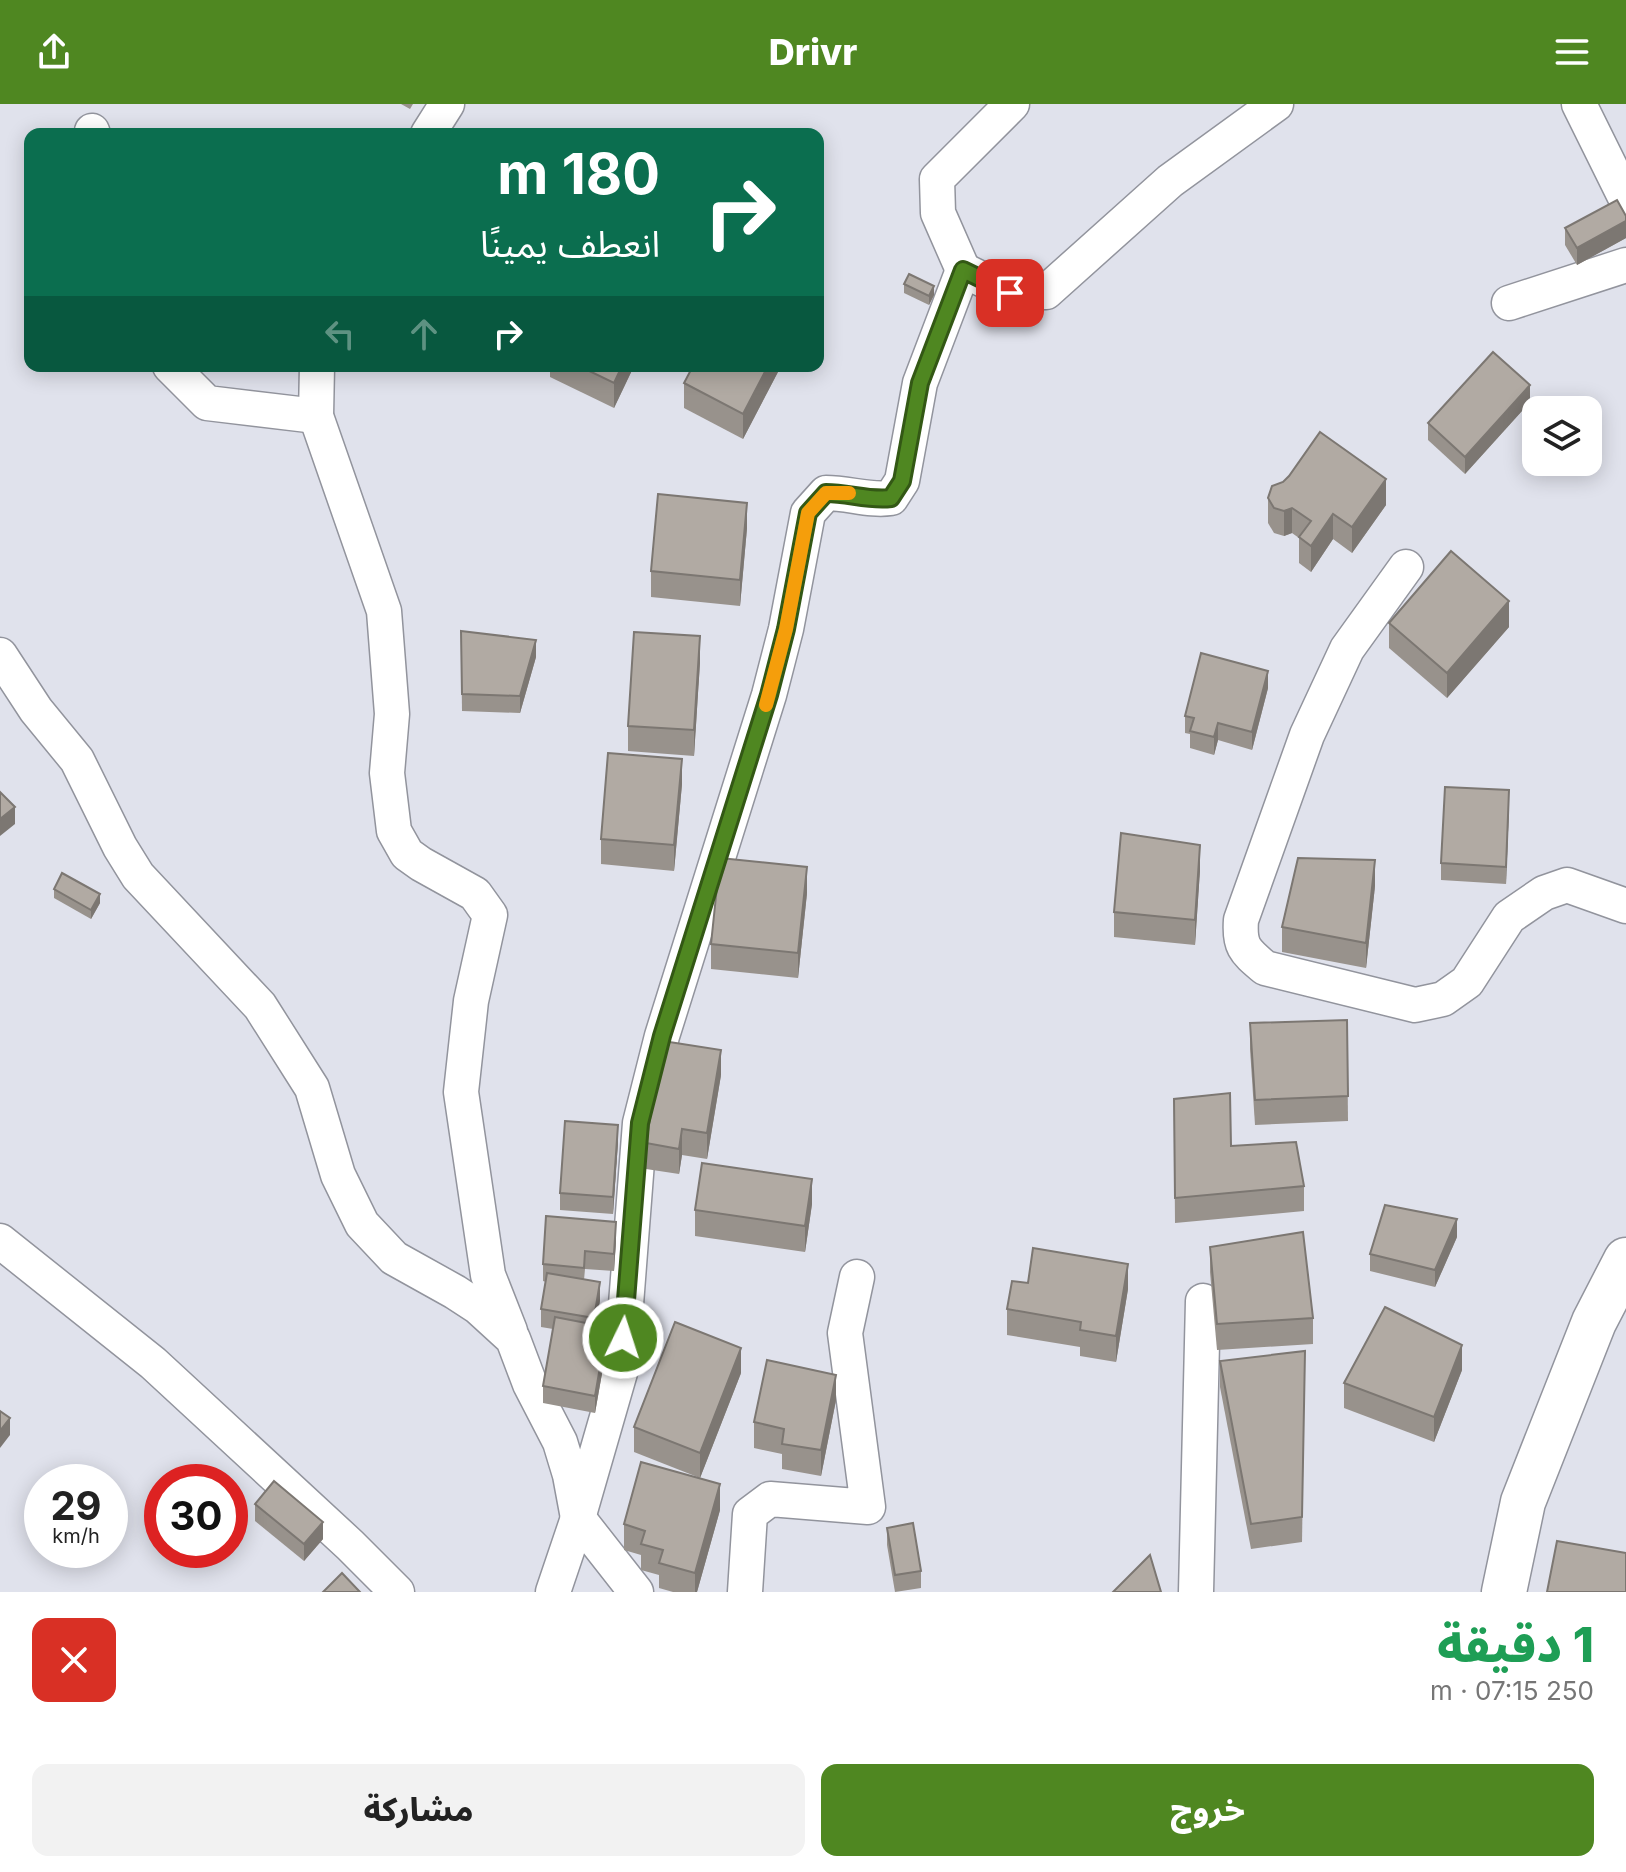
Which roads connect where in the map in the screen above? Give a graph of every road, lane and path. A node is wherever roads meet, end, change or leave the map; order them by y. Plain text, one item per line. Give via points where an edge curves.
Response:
1 (447, 104) edge
2 (1012, 104) edge
3 (1276, 104) edge
4 (1579, 104) edge
5 (432, 128) edge
6 (1626, 199) edge
7 (1626, 265) edge
8 (963, 270) junction
9 (1509, 303) dead end
10 (176, 372) edge
11 (317, 372) edge
12 (316, 416) junction
13 (1406, 567) dead end
14 (0, 655) edge
15 (1626, 906) edge
16 (0, 1241) edge
17 (1626, 1260) edge
18 (857, 1277) dead end
19 (1203, 1301) dead end
20 (513, 1339) junction
21 (578, 1518) junction
22 (397, 1592) edge
23 (553, 1592) edge
24 (636, 1592) edge
25 (745, 1592) edge
26 (1196, 1592) edge
27 (1504, 1592) edge

1 - 5 street
2 - 8 street via 937,179 938,213
3 - 8 street via 1170,181 1046,292 1010,293
4 - 6 street
7 - 9 street
8 - 21 street via 920,383 902,481 891,498 826,493 808,513 769,695 662,1036 640,1123 621,1369
10 - 12 street via 207,403
11 - 12 street
12 - 20 street via 384,611 392,714 387,773 394,831 407,854 475,894 490,915 471,1001 461,1092 488,1275
13 - 15 street via 1347,649 1307,735 1241,920 1240,940 1249,954 1265,968 1415,1005 1443,999 1467,982 1509,917 1544,893 1567,885
14 - 20 street via 77,760 138,876 260,1006 275,1029 312,1088 338,1175 362,1224 394,1258 478,1307
16 - 22 street via 153,1363
17 - 27 street via 1594,1322 1523,1502
18 - 25 street via 845,1333 868,1507 770,1499 750,1514
19 - 26 street
20 - 21 street via 560,1442
21 - 23 street
21 - 24 street

